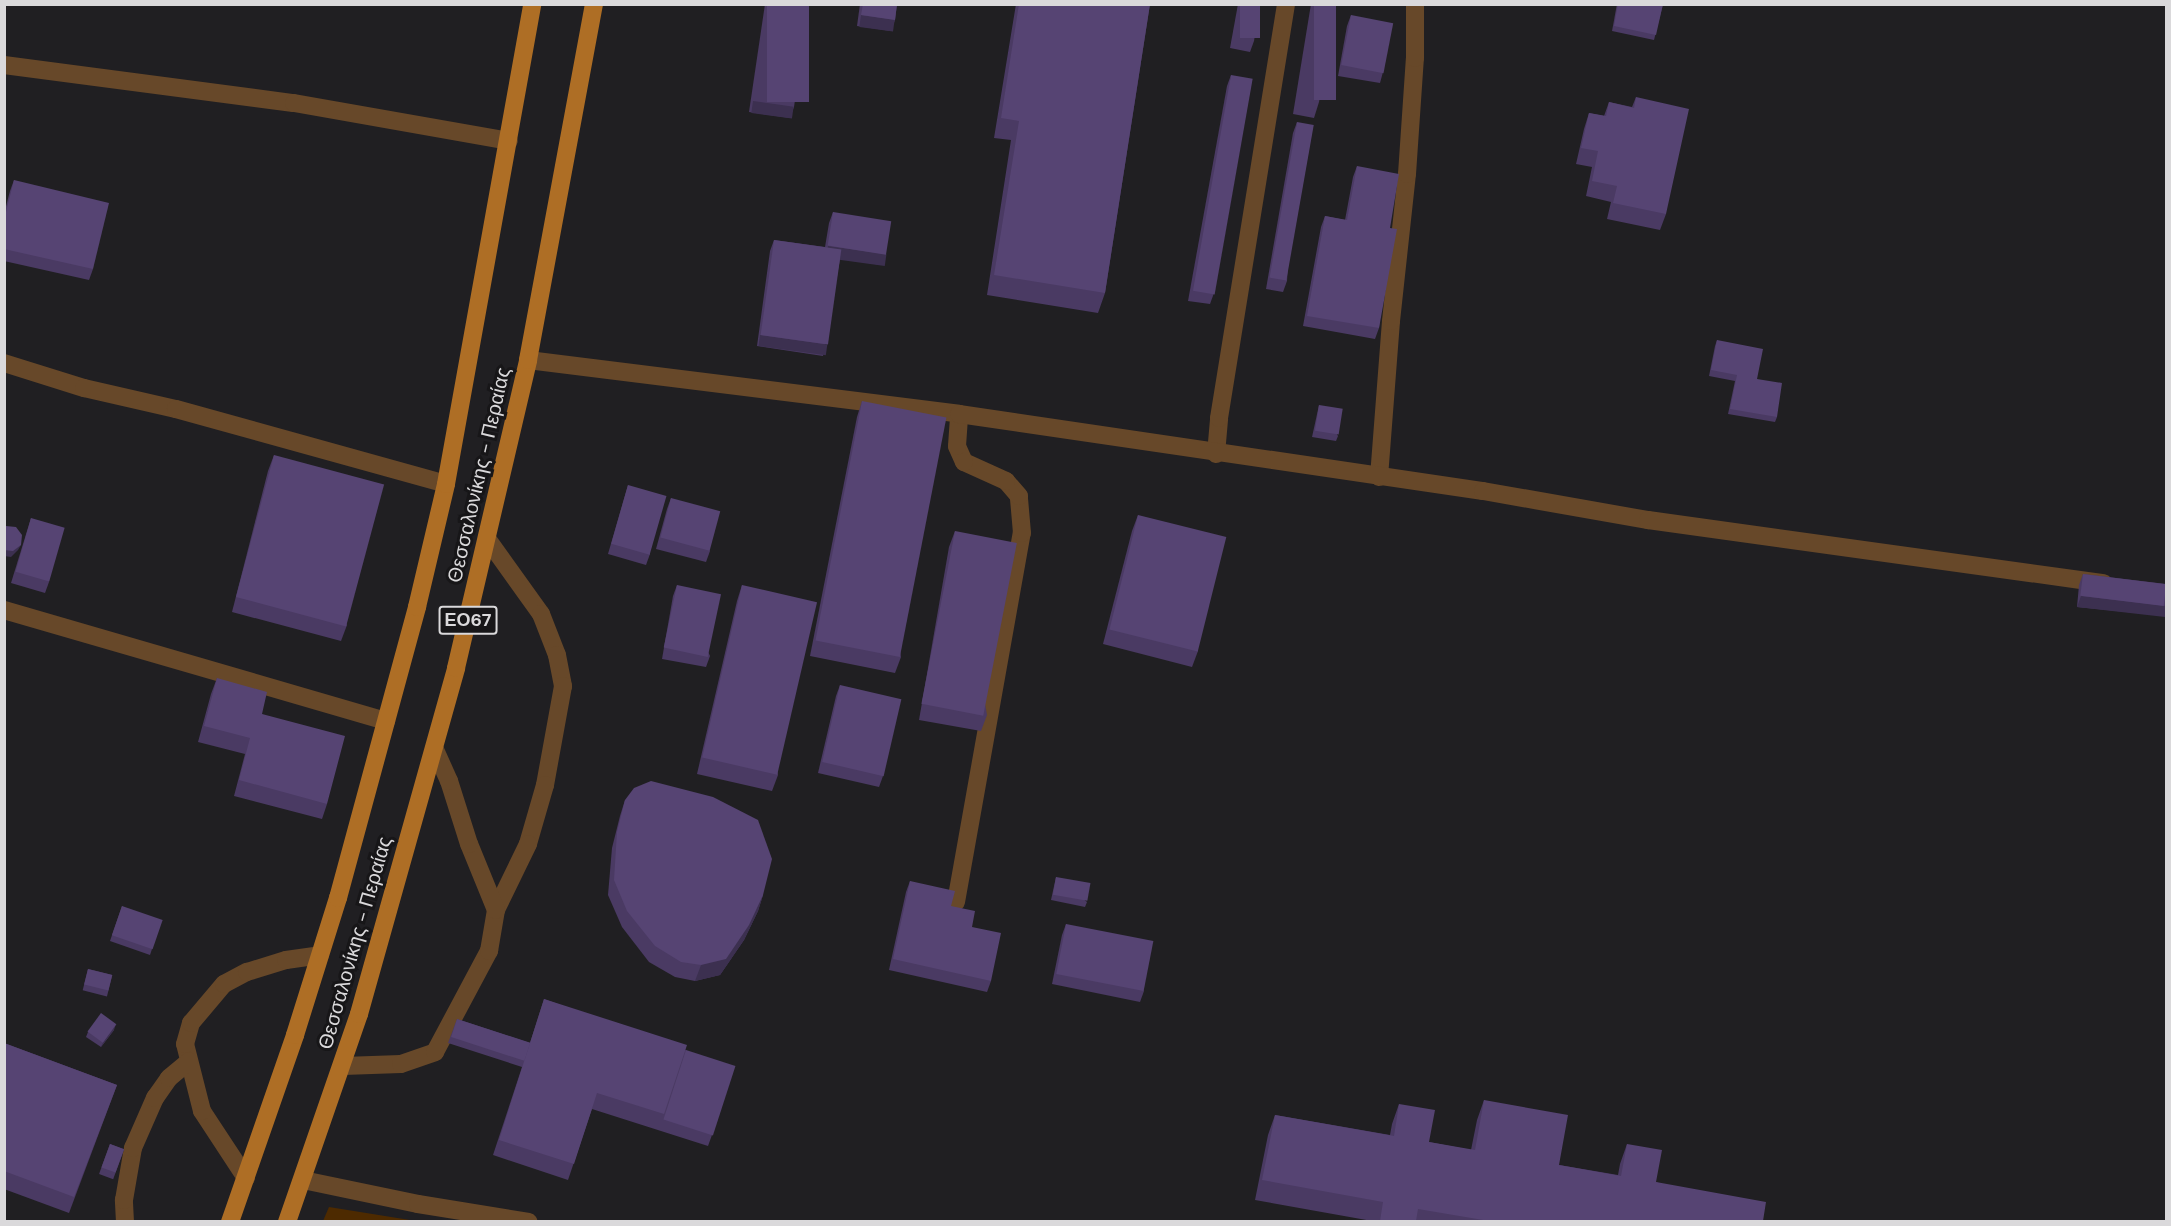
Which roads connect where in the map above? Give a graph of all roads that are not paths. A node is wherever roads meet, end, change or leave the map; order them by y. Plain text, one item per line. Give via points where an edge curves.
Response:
1 (532, 4) edge
2 (594, 4) edge
3 (1286, 4) edge
4 (1415, 4) edge
5 (4, 65) edge
6 (509, 141) junction
7 (528, 360) junction
8 (4, 363) edge
9 (959, 414) junction
10 (1216, 454) junction
11 (1379, 477) junction
12 (446, 484) junction
13 (488, 540) junction
14 (2120, 585) edge
15 (4, 610) edge
16 (386, 721) junction
17 (434, 748) junction
18 (956, 902) edge
19 (496, 910) junction
20 (320, 955) junction
21 (189, 1061) junction
22 (343, 1066) junction
23 (246, 1178) junction
24 (303, 1180) junction
25 (125, 1221) edge
26 (230, 1221) edge
27 (287, 1221) edge
28 (529, 1221) edge

1 - 6 main road, Θεσσαλονίκης - Περαίας / ΕΟ67
2 - 7 main road, Θεσσαλονίκης - Περαίας / ΕΟ67
3 - 10 street via 1218,418
4 - 11 street via 1407,174
5 - 6 street via 294,103
6 - 12 main road, Θεσσαλονίκης - Περαίας / ΕΟ67
7 - 9 street
7 - 13 main road, Θεσσαλονίκης - Περαίας / ΕΟ67
8 - 12 street
9 - 10 street
9 - 18 street via 957,446 964,462 1006,481 1019,496 1022,533
10 - 11 street
11 - 14 street via 1648,520
12 - 16 main road, Θεσσαλονίκης - Περαίας / ΕΟ67
13 - 17 main road, Θεσσαλονίκης - Περαίας / ΕΟ67
13 - 19 street via 541,614 557,655 563,686 545,785 528,844
15 - 16 street
16 - 20 main road, Θεσσαλονίκης - Περαίας / ΕΟ67
17 - 19 street
17 - 22 main road, Θεσσαλονίκης - Περαίας / ΕΟ67
19 - 22 street via 489,951 435,1052 401,1064
20 - 21 street via 286,960 224,984 191,1023 185,1044
20 - 23 main road, Θεσσαλονίκης - Περαίας / ΕΟ67
21 - 23 street via 202,1111
21 - 25 street via 169,1078 155,1098 133,1148 124,1200
22 - 24 main road, Θεσσαλονίκης - Περαίας / ΕΟ67
23 - 26 main road, Θεσσαλονίκης - Περαίας / ΕΟ67
24 - 27 main road, Θεσσαλονίκης - Περαίας / ΕΟ67
24 - 28 street via 418,1204

